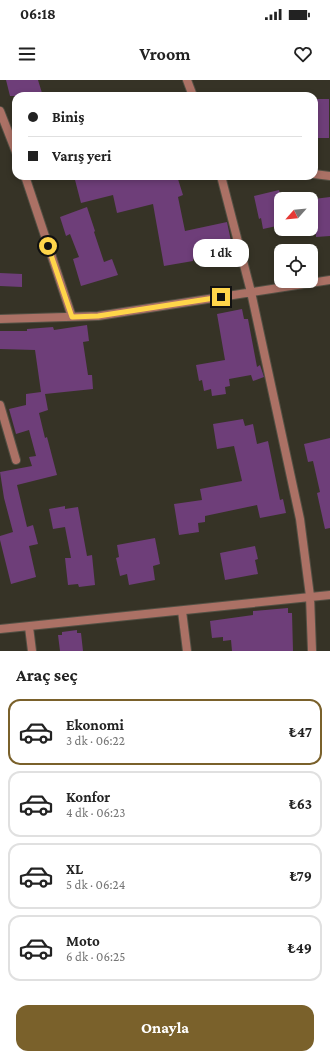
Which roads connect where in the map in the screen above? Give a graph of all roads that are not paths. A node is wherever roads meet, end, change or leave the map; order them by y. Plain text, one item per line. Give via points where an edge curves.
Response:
1 (187, 80) edge
2 (192, 92) edge
3 (0, 111) edge
4 (12, 142) edge
5 (318, 174) edge
6 (330, 176) edge
7 (26, 180) edge
8 (222, 180) edge
9 (330, 280) edge
10 (251, 292) junction
11 (72, 317) junction
12 (0, 319) edge
13 (0, 405) edge
14 (16, 460) dead end
15 (330, 595) edge
16 (310, 596) junction
17 (182, 611) junction
18 (29, 627) junction
19 (0, 630) edge
20 (32, 651) edge
21 (187, 651) edge
22 (312, 651) edge

1 - 2 street
3 - 4 street
5 - 6 street
7 - 11 street
8 - 10 street
9 - 10 street
10 - 11 street via 98,316
10 - 16 street via 300,519
11 - 12 street
13 - 14 street
15 - 16 street
16 - 17 street
16 - 22 street
17 - 18 street
17 - 21 street
18 - 19 street
18 - 20 street

